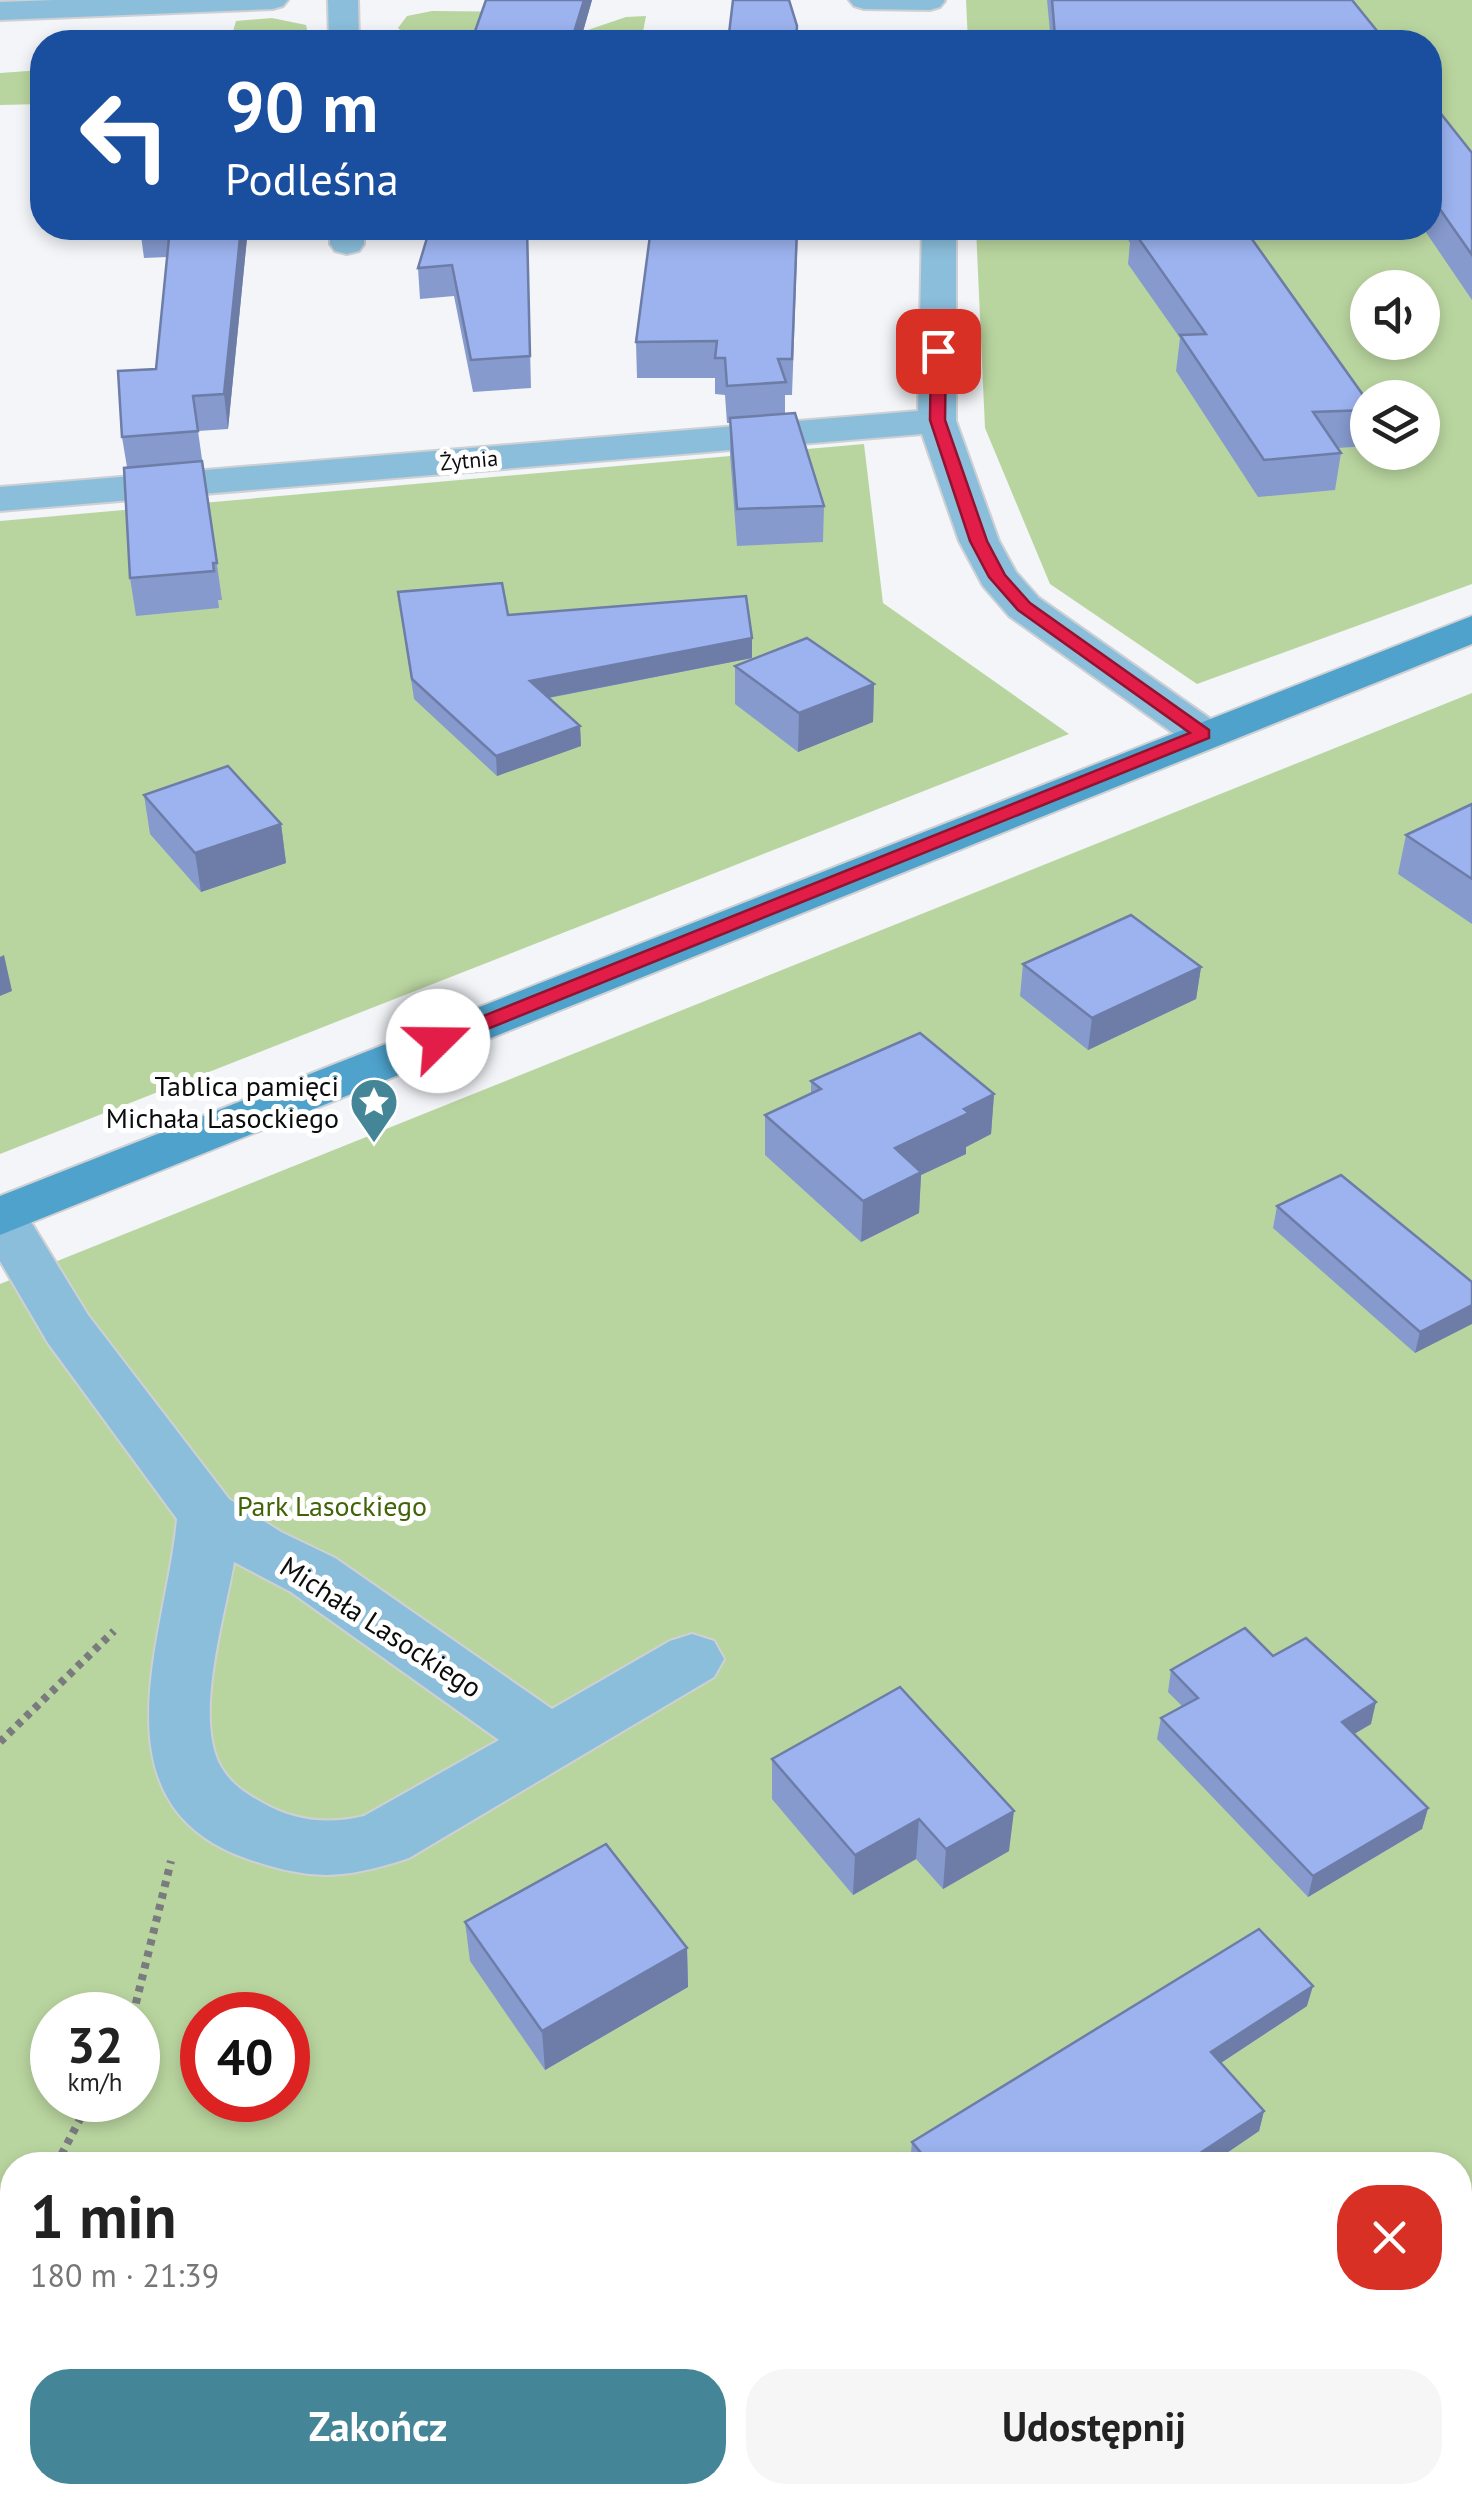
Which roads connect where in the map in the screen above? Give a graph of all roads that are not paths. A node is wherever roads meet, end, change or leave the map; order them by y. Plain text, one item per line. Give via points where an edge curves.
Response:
1 (273, 0) edge
2 (343, 0) edge
3 (864, 0) edge
4 (930, 10) edge
5 (0, 11) edge
6 (344, 30) edge
7 (938, 240) edge
8 (938, 420) junction
9 (0, 499) edge
10 (1472, 629) edge
11 (1203, 734) junction
12 (0, 1217) edge
13 (208, 1515) junction
14 (692, 1659) dead end
15 (551, 1742) junction

1 - 5 street
2 - 6 street
3 - 4 street
7 - 8 street
8 - 9 street, Żytnia
8 - 11 street via 978,541 998,577 1024,607
10 - 11 street
11 - 12 street
12 - 13 street, Michała Lasockiego via 68,1329
13 - 15 street, Michała Lasockiego via 313,1575
13 - 15 street via 178,1696 179,1741 192,1779 241,1828 314,1850 356,1849
14 - 15 street

